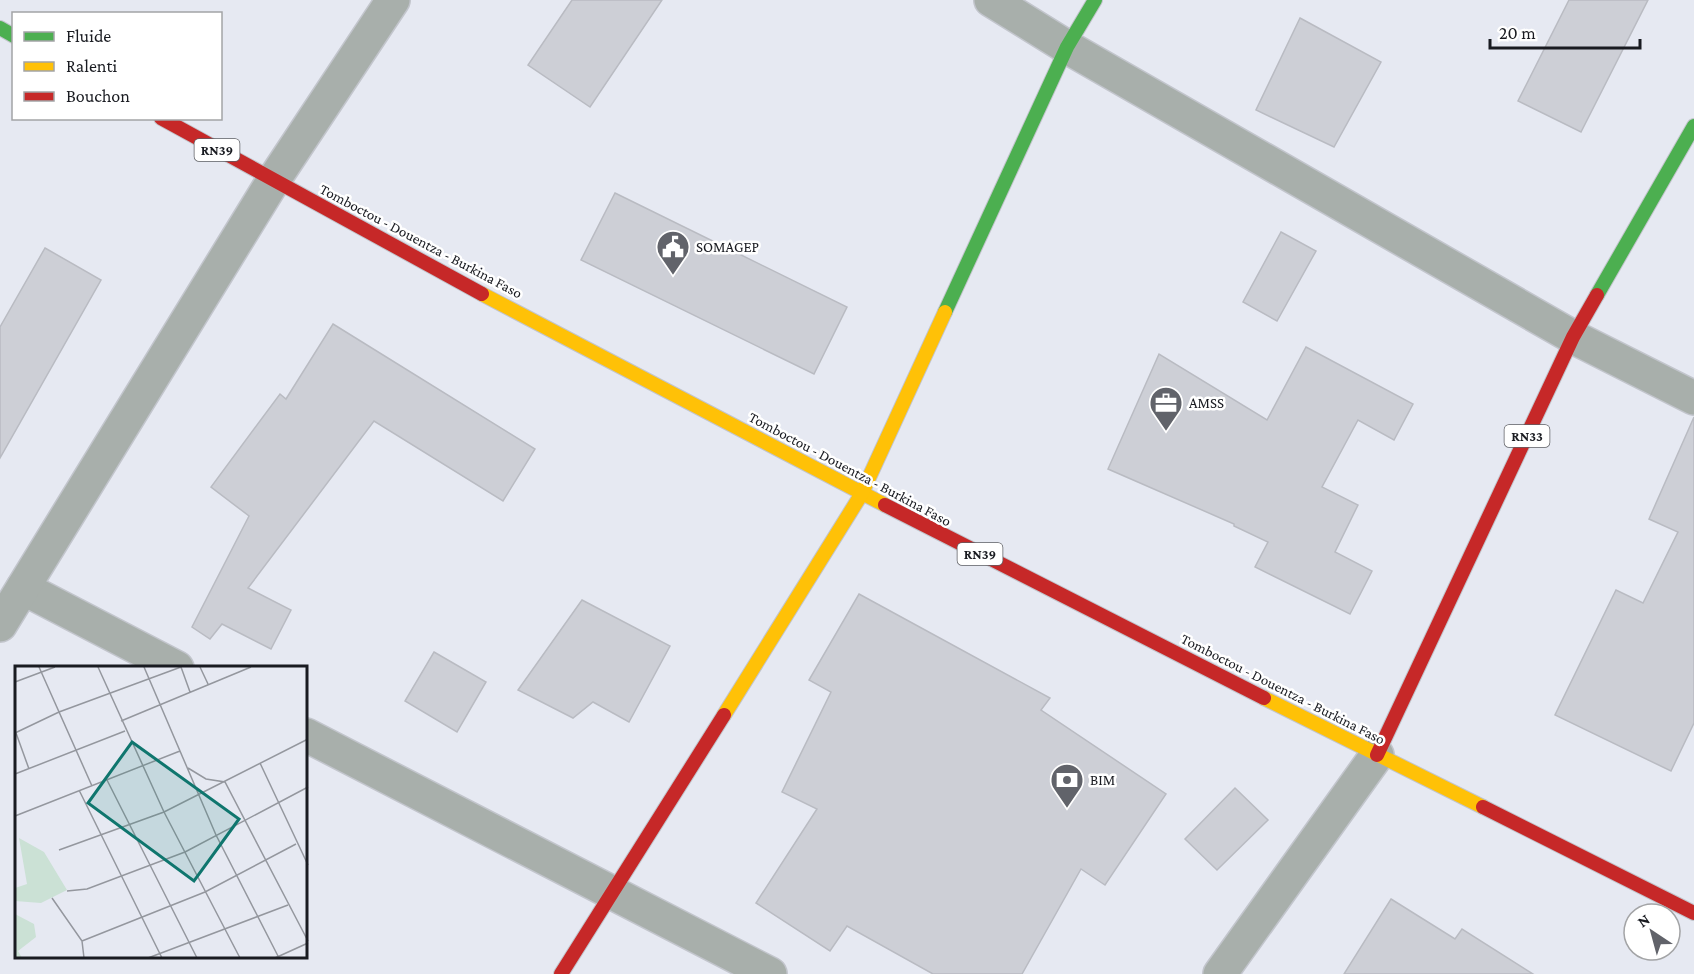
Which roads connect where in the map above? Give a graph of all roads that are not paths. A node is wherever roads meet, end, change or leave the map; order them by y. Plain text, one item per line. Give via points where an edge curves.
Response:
1 (393, 0) edge
2 (991, 0) edge
3 (1095, 0) edge
4 (1067, 47) junction
5 (164, 120) edge
6 (1694, 126) edge
7 (273, 182) junction
8 (1573, 337) junction
9 (1694, 398) edge
10 (861, 495) junction
11 (24, 588) junction
12 (0, 624) edge
13 (173, 666) edge
14 (308, 736) edge
15 (1377, 755) junction
16 (613, 894) junction
17 (1694, 913) edge
18 (561, 974) edge
19 (770, 974) edge
20 (1220, 974) edge

1 - 7 street
2 - 4 street
3 - 4 main road
4 - 8 street
4 - 10 main road
5 - 7 main road, Tomboctou - Douentza - Burkina Faso / RN39
6 - 8 main road, RN33
7 - 10 main road, Tomboctou - Douentza - Burkina Faso / RN39
7 - 11 street
8 - 9 street
8 - 15 main road, RN33
10 - 15 main road, Tomboctou - Douentza - Burkina Faso / RN39
10 - 16 main road
11 - 12 street
11 - 13 street
14 - 16 street
15 - 17 main road, Tomboctou - Douentza - Burkina Faso / RN39
15 - 20 street
16 - 18 main road
16 - 19 street

